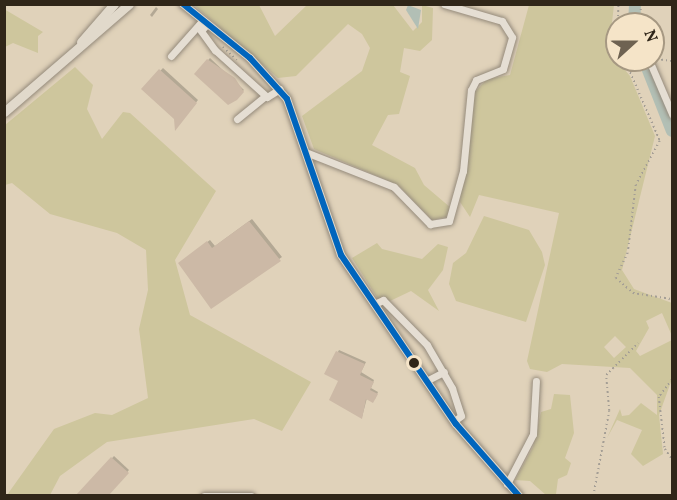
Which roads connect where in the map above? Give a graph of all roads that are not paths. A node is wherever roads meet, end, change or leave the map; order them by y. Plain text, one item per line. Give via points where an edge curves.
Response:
1 (114, 4) edge
2 (129, 4) edge
3 (183, 4) edge
4 (444, 4) edge
5 (205, 22) junction
6 (171, 56) dead end
7 (65, 63) junction
8 (656, 72) edge
9 (280, 89) junction
10 (265, 96) junction
11 (4, 112) edge
12 (672, 114) edge
13 (237, 119) dead end
14 (308, 153) junction
15 (374, 304) junction
16 (444, 372) junction
17 (426, 381) junction
18 (536, 381) dead end
19 (454, 421) junction
20 (513, 491) edge
21 (204, 495) edge
22 (250, 495) edge

1 - 7 highway
2 - 7 highway
3 - 5 main road
4 - 14 street via 502,21 512,37 503,69 476,80 465,110 462,171 453,216 443,224 430,224 394,188
5 - 6 street
5 - 9 main road
5 - 10 street via 201,31 215,50
7 - 11 highway
8 - 12 street
9 - 10 street
9 - 14 main road
10 - 13 street
14 - 15 main road via 331,236
15 - 16 street via 383,300 410,323
15 - 17 main road
16 - 17 street
16 - 19 street via 461,416
17 - 19 main road
18 - 20 street via 533,434
19 - 20 main road
21 - 22 street

